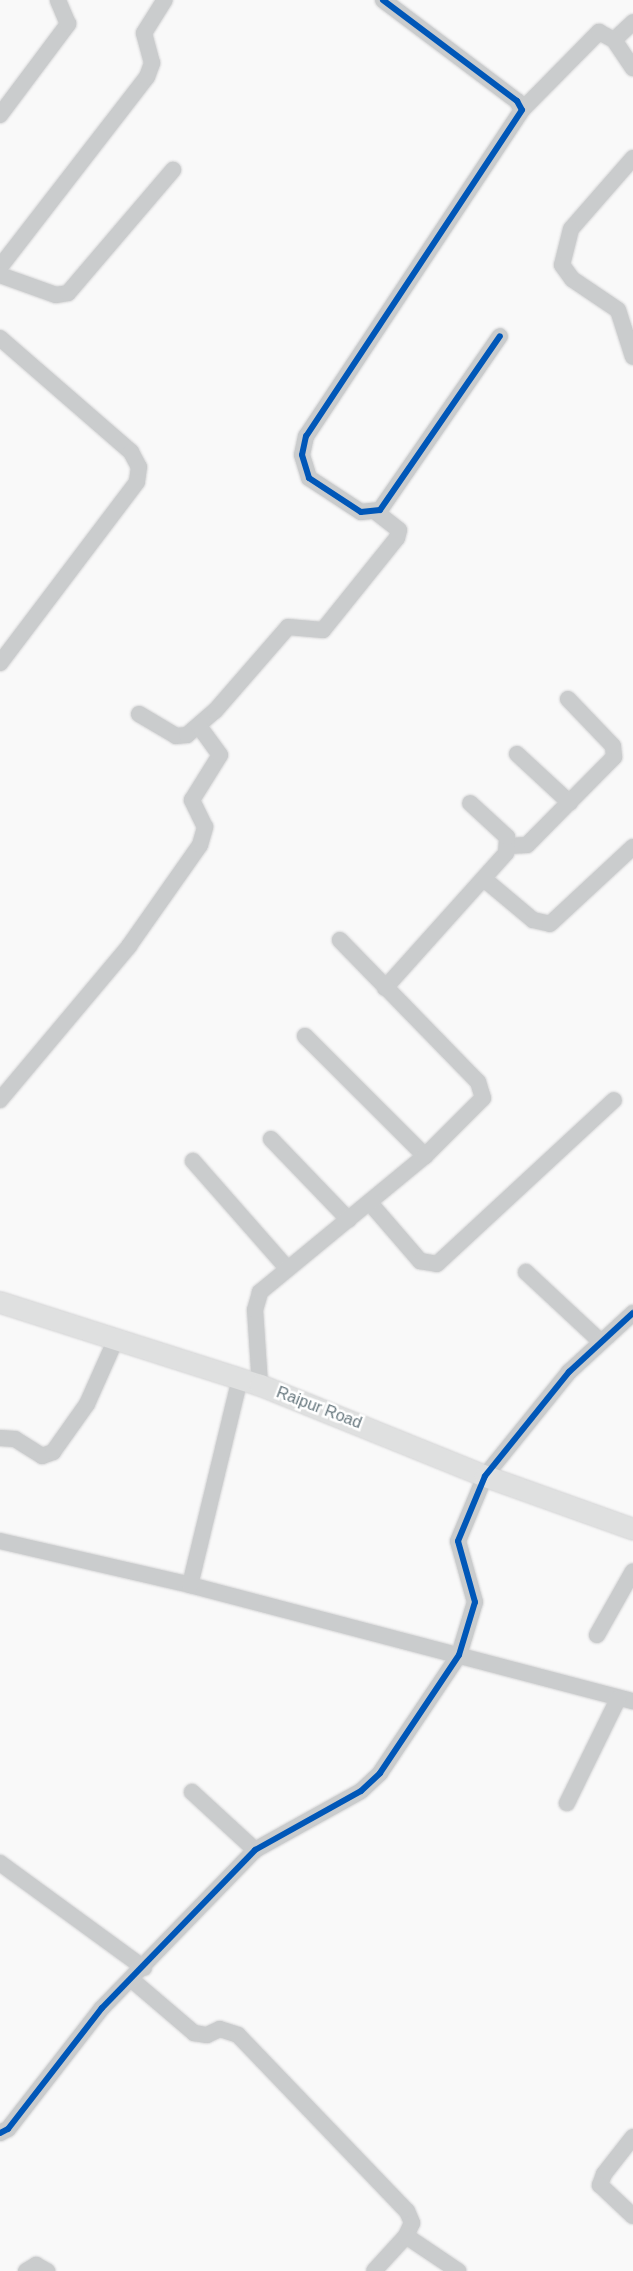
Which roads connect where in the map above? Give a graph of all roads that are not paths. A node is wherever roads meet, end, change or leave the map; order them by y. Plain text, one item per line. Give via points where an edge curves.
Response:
1 (58, 0) edge
2 (165, 0) edge
3 (383, 0) edge
4 (633, 22) edge
5 (614, 40) junction
6 (633, 68) edge
7 (522, 110) junction
8 (0, 114) edge
9 (633, 158) edge
10 (173, 170) dead end
11 (0, 267) edge
12 (0, 275) edge
13 (500, 336) dead end
14 (0, 338) edge
15 (633, 357) edge
16 (376, 512) junction
17 (0, 663) edge
18 (568, 699) dead end
19 (139, 714) dead end
20 (199, 726) junction
21 (517, 754) dead end
22 (470, 803) dead end
23 (570, 803) junction
24 (508, 846) junction
25 (633, 847) edge
26 (484, 879) junction
27 (340, 940) dead end
28 (385, 988) junction
29 (305, 1036) dead end
30 (0, 1100) edge
31 (614, 1100) dead end
32 (271, 1139) dead end
33 (425, 1156) junction
34 (193, 1161) dead end
35 (370, 1203) junction
36 (349, 1220) junction
37 (287, 1268) junction
38 (526, 1272) dead end
39 (0, 1302) edge
40 (633, 1313) edge
41 (116, 1339) junction
42 (600, 1341) junction
43 (250, 1382) junction
44 (0, 1438) edge
45 (485, 1476) junction
46 (633, 1529) edge
47 (0, 1541) edge
48 (633, 1571) edge
49 (190, 1585) junction
50 (598, 1635) dead end
51 (459, 1655) junction
52 (625, 1700) edge
53 (192, 1792) dead end
54 (567, 1804) dead end
55 (255, 1850) junction
56 (0, 1863) edge
57 (144, 1968) junction
58 (132, 1980) junction
59 (0, 2133) edge
60 (633, 2137) edge
61 (633, 2216) edge
62 (406, 2236) junction
63 (26, 2271) edge
64 (47, 2271) edge
65 (374, 2271) edge
66 (458, 2271) edge

1 - 8 street via 68,24
2 - 11 street via 144,33 152,63 147,77
3 - 7 street via 517,101
4 - 5 street
5 - 6 street
5 - 7 street via 603,32 593,35 534,102
7 - 16 street via 306,436 304,466 317,487 361,512
9 - 15 street via 571,230 562,265 572,278 618,310
10 - 12 street via 65,295 23,286
13 - 16 street
14 - 17 street via 131,452 139,466 137,482
16 - 20 street via 399,530 394,545 323,630 288,627
18 - 23 street via 615,752 608,767
19 - 20 street via 176,736
20 - 30 street via 220,755 192,800 205,827 200,845 128,946
21 - 23 street
22 - 24 street via 504,833
23 - 24 street via 526,844
24 - 26 street
25 - 26 street via 550,924 532,920
26 - 28 street
27 - 28 street
28 - 33 street via 482,1087 481,1103
29 - 33 street
31 - 35 street via 437,1264 420,1261
32 - 36 street
33 - 35 street
34 - 37 street
35 - 36 street
36 - 37 street
37 - 43 street via 256,1300
38 - 42 street
39 - 41 main road, Raipur Road
40 - 42 street
41 - 43 main road, Raipur Road
41 - 44 street via 87,1404 53,1452 39,1455 15,1439
42 - 45 street via 569,1372
43 - 45 main road, Raipur Road
43 - 49 street
45 - 46 main road, Raipur Road
45 - 51 street via 458,1541 475,1602
47 - 49 street
48 - 50 street
49 - 51 street
51 - 52 street
51 - 55 street via 369,1784
52 - 54 street
53 - 55 street
55 - 57 street
56 - 57 street
57 - 58 street
58 - 59 street via 102,2008 8,2129
58 - 62 street via 194,2034 207,2035 226,2029 250,2046 321,2125 407,2210 412,2223
60 - 61 street via 604,2174 600,2185
62 - 65 street
62 - 66 street
63 - 64 street via 36,2265

